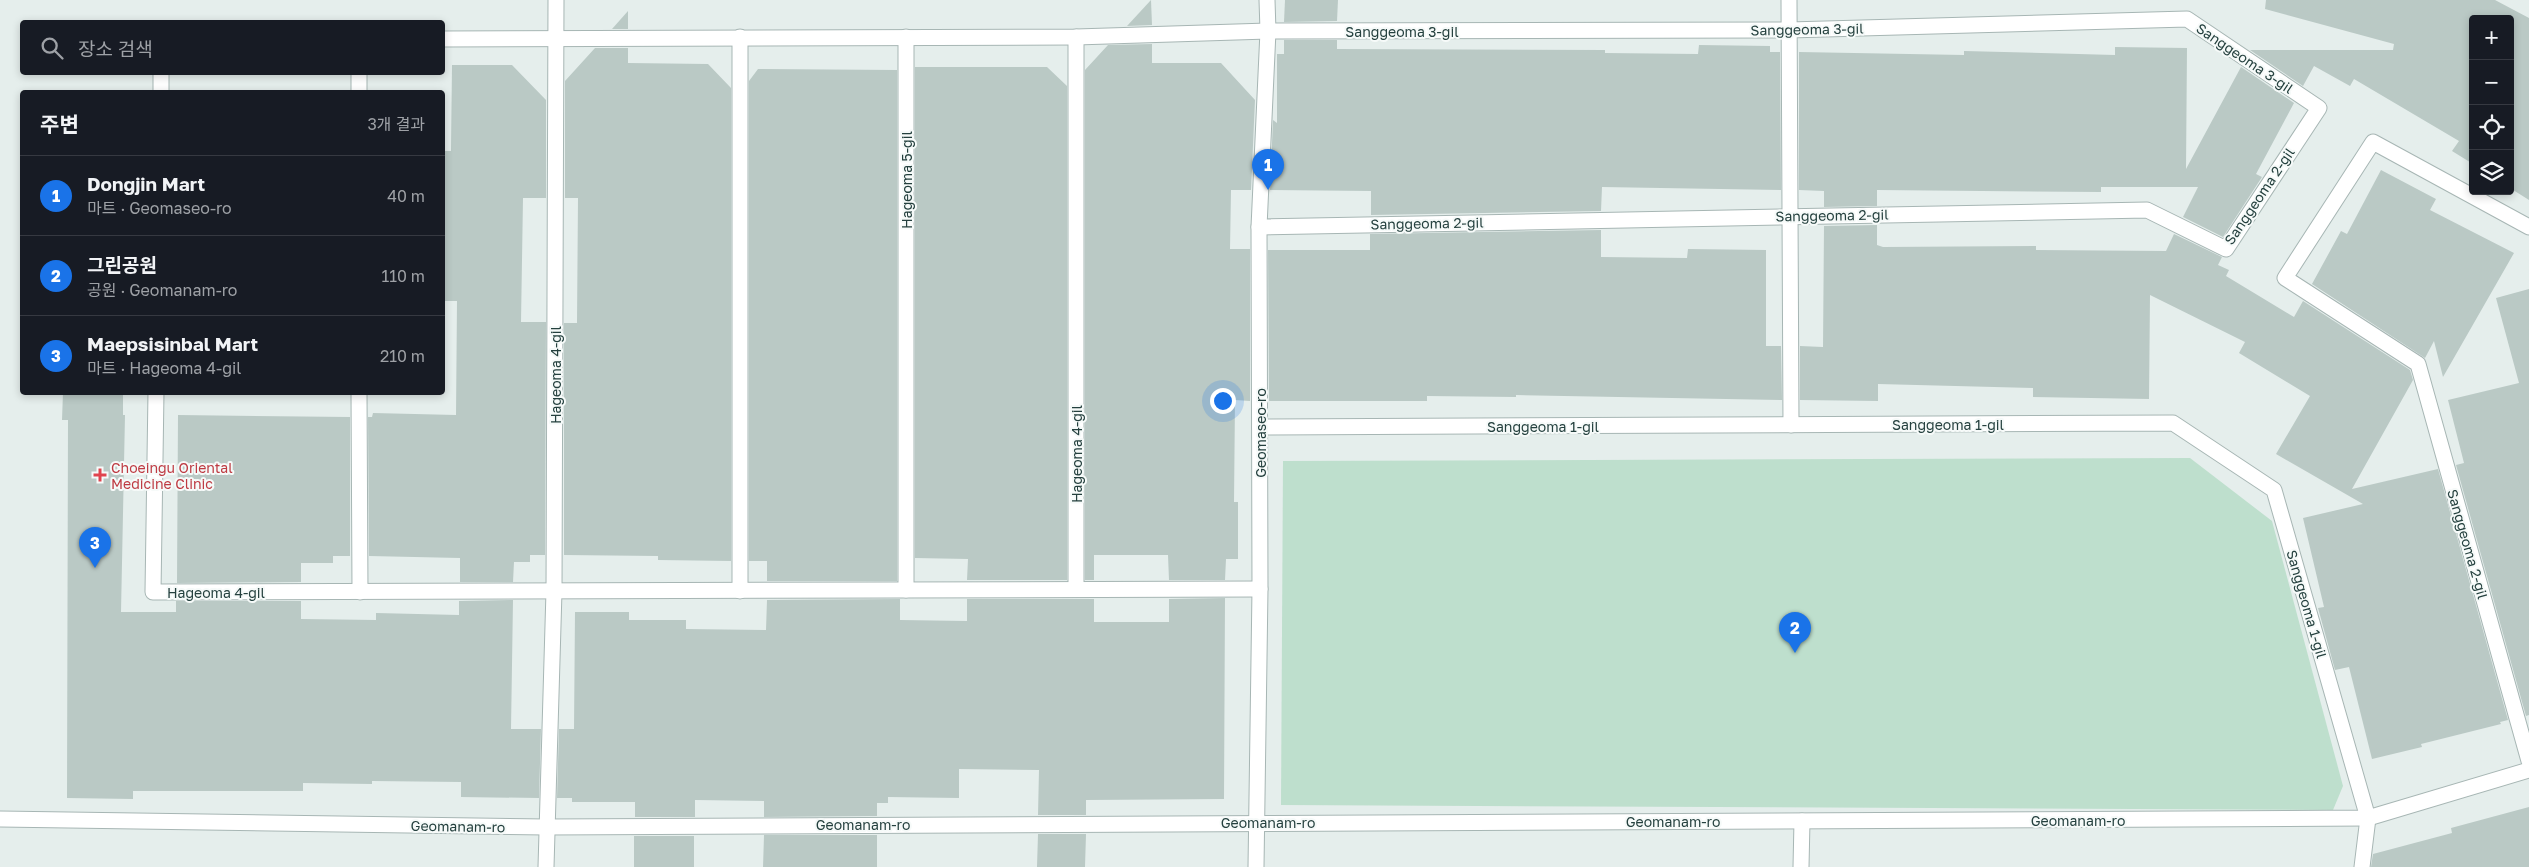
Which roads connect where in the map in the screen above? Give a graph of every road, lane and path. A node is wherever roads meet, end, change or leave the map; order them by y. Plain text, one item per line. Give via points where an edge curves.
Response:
1 (556, 0) edge
2 (1267, 0) edge
3 (1789, 0) edge
4 (1789, 30) junction
5 (1268, 31) junction
6 (1076, 37) junction
7 (740, 38) junction
8 (906, 38) junction
9 (445, 39) edge
10 (555, 39) junction
11 (161, 75) edge
12 (359, 75) edge
13 (161, 90) edge
14 (359, 90) edge
15 (2319, 108) joint
16 (1790, 215) junction
17 (1259, 227) junction
18 (2529, 227) edge
19 (156, 395) edge
20 (359, 395) edge
21 (1791, 425) junction
22 (1260, 427) junction
23 (1076, 589) junction
24 (1260, 589) junction
25 (740, 590) junction
26 (906, 590) junction
27 (554, 591) junction
28 (360, 592) junction
29 (2529, 761) edge
30 (2529, 770) edge
31 (0, 818) edge
32 (2368, 818) junction
33 (1802, 821) junction
34 (1256, 822) junction
35 (546, 827) junction
36 (546, 867) edge
37 (1256, 867) edge
38 (1801, 867) edge
39 (2362, 867) edge

1 - 10 street
2 - 5 street, Geomaseo-ro
3 - 4 street
4 - 5 street, Sanggeoma 3-gil
4 - 15 street, Sanggeoma 3-gil via 2187,19
4 - 16 street
5 - 6 street
5 - 17 street, Geomaseo-ro
6 - 8 street
6 - 23 street, Hageoma 4-gil
7 - 8 street
7 - 10 street
7 - 25 street
8 - 26 street, Hageoma 5-gil
9 - 10 street
10 - 27 street, Hageoma 4-gil
11 - 13 street
12 - 14 street
15 - 16 street, Sanggeoma 2-gil via 2226,249 2147,210
16 - 17 street, Sanggeoma 2-gil
16 - 21 street
17 - 22 street, Geomaseo-ro
18 - 29 street, Sanggeoma 2-gil via 2373,142 2285,278 2418,364
19 - 28 street, Hageoma 4-gil via 153,592
20 - 28 street
21 - 22 street, Sanggeoma 1-gil
21 - 32 street, Sanggeoma 1-gil via 2173,423 2274,490
22 - 24 street, Geomaseo-ro
23 - 24 street, Hageoma 4-gil
23 - 26 street, Hageoma 4-gil
24 - 34 street, Geomaseo-ro
25 - 26 street, Hageoma 4-gil
25 - 27 street, Hageoma 4-gil
27 - 28 street, Hageoma 4-gil
27 - 35 street, Hageoma 4-gil
30 - 32 street, Geomanam-ro
31 - 35 street, Geomanam-ro
32 - 33 street, Geomanam-ro
32 - 39 street
33 - 34 street, Geomanam-ro
33 - 38 street
34 - 35 street, Geomanam-ro
34 - 37 street, Geomaseo-ro
35 - 36 street, Hageoma 4-gil

